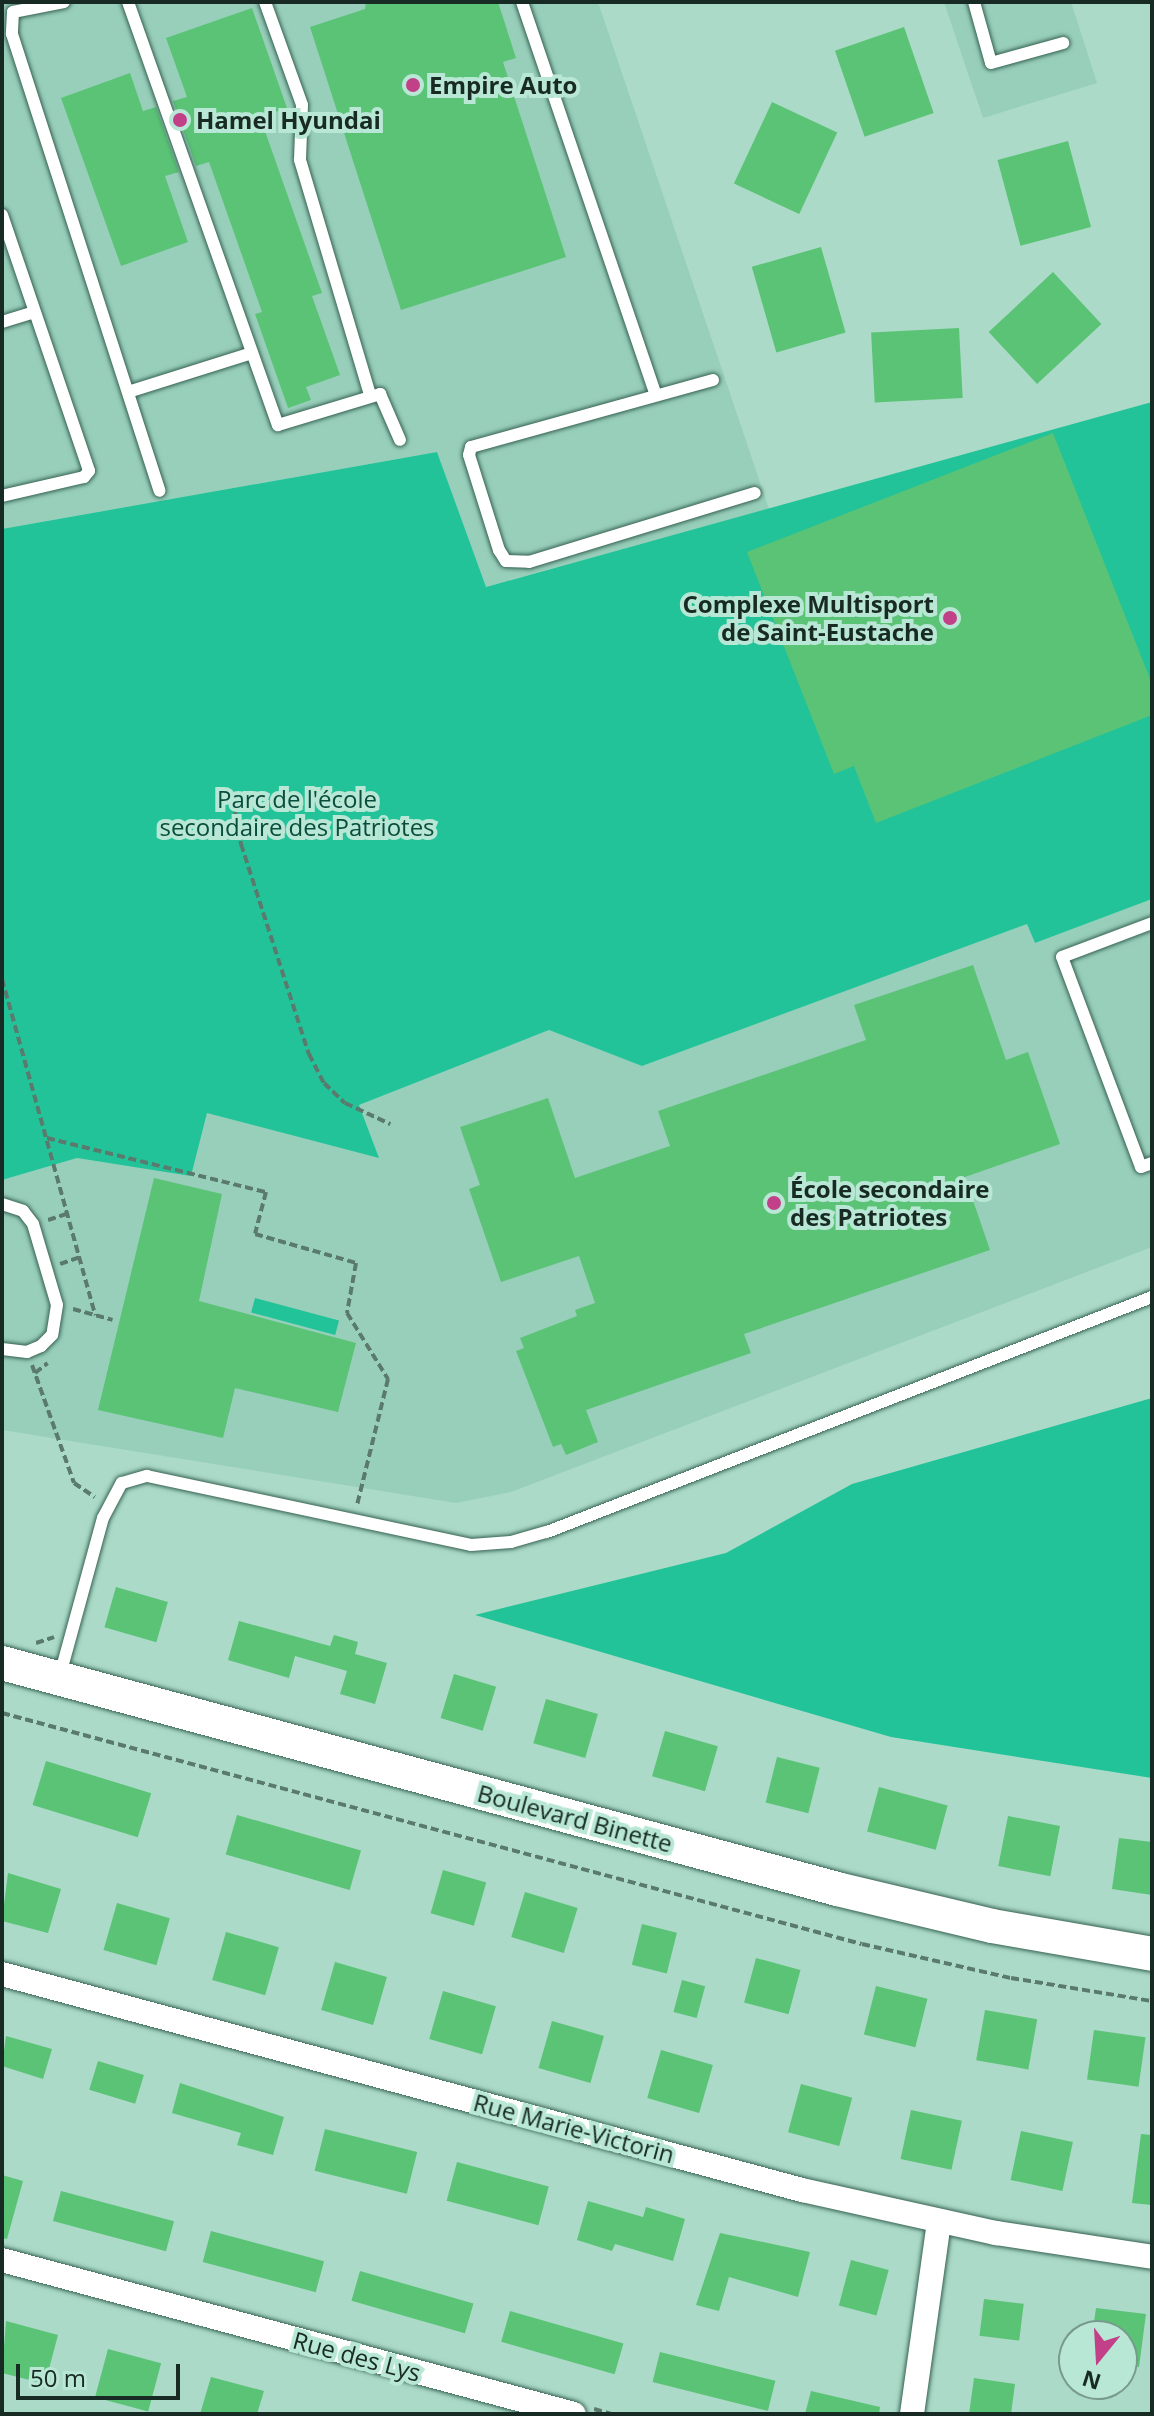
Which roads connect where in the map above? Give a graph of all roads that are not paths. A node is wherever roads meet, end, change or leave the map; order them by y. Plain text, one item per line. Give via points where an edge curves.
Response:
1 (64, 2) edge
2 (128, 2) edge
3 (265, 2) edge
4 (522, 2) edge
5 (974, 2) edge
6 (22, 5) edge
7 (1063, 43) dead end
8 (2, 215) edge
9 (35, 312) junction
10 (2, 322) edge
11 (252, 353) junction
12 (713, 380) dead end
13 (128, 392) junction
14 (370, 395) junction
15 (656, 395) junction
16 (400, 440) dead end
17 (160, 491) dead end
18 (755, 493) dead end
19 (2, 496) edge
20 (1152, 923) edge
21 (1152, 1163) edge
22 (2, 1204) edge
23 (1152, 1297) edge
24 (2, 1349) edge
25 (2, 1663) edge
26 (2, 1679) edge
27 (56, 1686) junction
28 (1152, 1954) edge
29 (1152, 1970) edge
30 (2, 1974) edge
31 (939, 2221) junction
32 (1152, 2257) edge
33 (2, 2260) edge
34 (574, 2414) edge
35 (912, 2414) edge

1 - 6 lane
2 - 11 lane
3 - 14 lane via 302,105 300,160
4 - 15 lane
5 - 7 lane via 991,63
6 - 13 lane via 13,12 12,34
8 - 9 lane
9 - 10 lane
9 - 19 lane via 89,471 84,477
11 - 13 lane
11 - 14 lane via 278,425
12 - 15 lane
13 - 17 lane
14 - 16 lane via 386,399
15 - 18 lane via 471,447 469,455 506,561 529,562
20 - 21 lane via 1062,957 1141,1167
22 - 24 lane via 23,1211 33,1224 57,1305 52,1335 27,1352
23 - 27 lane via 547,1532 471,1545 147,1476 122,1483 108,1503
25 - 27 street, Boulevard Binette
26 - 27 street, Boulevard Binette
27 - 28 street, Boulevard Binette via 848,1892 1005,1929
27 - 29 street, Boulevard Binette via 916,1925
30 - 31 street, Rue Marie-Victorin via 773,2182
31 - 32 street, Rue Marie-Victorin
31 - 35 street
33 - 34 street, Rue des Lys

